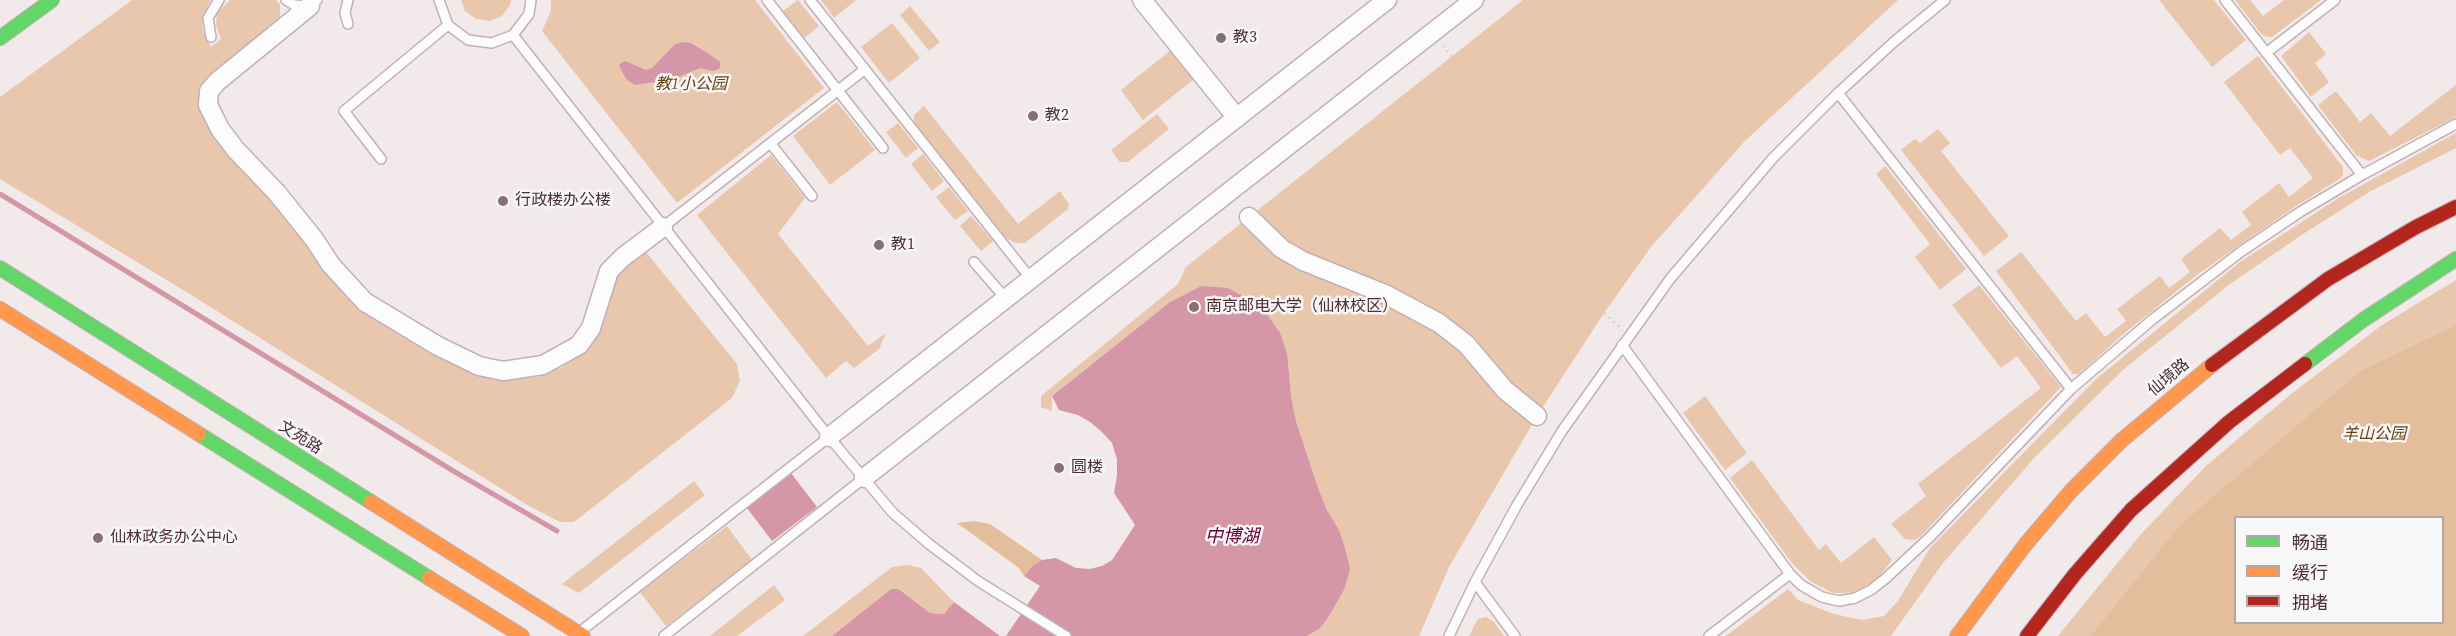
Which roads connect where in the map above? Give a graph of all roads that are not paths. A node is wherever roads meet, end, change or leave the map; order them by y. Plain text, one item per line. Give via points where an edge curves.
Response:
1 (52, 0) edge
2 (219, 0) edge
3 (286, 0) edge
4 (348, 0) edge
5 (439, 0) edge
6 (531, 0) edge
7 (767, 0) edge
8 (810, 0) edge
9 (1142, 0) edge
10 (1474, 0) edge
11 (1945, 0) edge
12 (2225, 0) edge
13 (2335, 0) edge
14 (1382, 1) edge
15 (314, 3) edge
16 (348, 24) dead end
17 (448, 26) junction
18 (513, 35) junction
19 (211, 37) dead end
20 (0, 38) edge
21 (2266, 52) junction
22 (864, 70) junction
23 (838, 91) junction
24 (1838, 93) junction
25 (1237, 118) junction
26 (2456, 124) edge
27 (771, 144) junction
28 (883, 148) dead end
29 (381, 159) dead end
30 (2362, 175) junction
31 (812, 196) dead end
32 (2456, 207) edge
33 (1249, 217) dead end
34 (663, 227) junction
35 (2456, 259) edge
36 (974, 262) dead end
37 (0, 268) edge
38 (1031, 279) junction
39 (1006, 299) junction
40 (0, 309) edge
41 (1622, 345) junction
42 (2071, 389) junction
43 (1537, 416) dead end
44 (829, 437) junction
45 (864, 478) junction
46 (1790, 574) junction
47 (1475, 582) junction
48 (580, 635) edge
49 (522, 636) edge
50 (664, 636) edge
51 (1066, 636) edge
52 (1449, 636) edge
53 (1515, 636) edge
54 (1709, 636) edge
55 (1957, 636) edge
56 (2027, 636) edge

1 - 20 main road
2 - 19 lane via 208,18
3 - 15 lane via 294,6
4 - 16 lane
5 - 17 lane
6 - 18 lane via 529,14
7 - 23 lane
8 - 22 lane
9 - 25 street
10 - 45 street
11 - 24 lane
12 - 21 lane
13 - 21 lane
14 - 25 street
15 - 34 street via 218,81 209,91 208,105 236,150 277,193 331,265 365,302 479,366 503,371 543,365 579,345 591,328 609,271
17 - 18 lane via 468,40 492,43
17 - 29 lane via 344,111
18 - 34 lane
21 - 30 lane
22 - 23 lane
22 - 38 lane
23 - 27 lane
23 - 28 lane
24 - 41 lane via 1719,219
24 - 42 lane
25 - 38 street
26 - 30 lane
27 - 31 lane
27 - 34 lane
30 - 42 lane via 2300,212 2223,266
32 - 55 main road, 仙境路 via 2328,279 2180,390 2071,491
33 - 43 street via 1282,249 1303,261 1385,294 1439,323 1466,344 1505,390
34 - 44 lane
35 - 56 main road via 2363,320 2229,422 2131,510
36 - 39 lane
37 - 48 main road, 文苑路
38 - 39 street
39 - 44 street
40 - 49 main road
41 - 46 lane
41 - 47 lane via 1557,440
42 - 46 lane via 1930,537 1871,590 1839,601 1822,597
44 - 45 lane
44 - 48 lane
45 - 50 lane
45 - 51 lane via 894,513 929,544 978,581
46 - 54 lane
47 - 52 lane
47 - 53 lane

